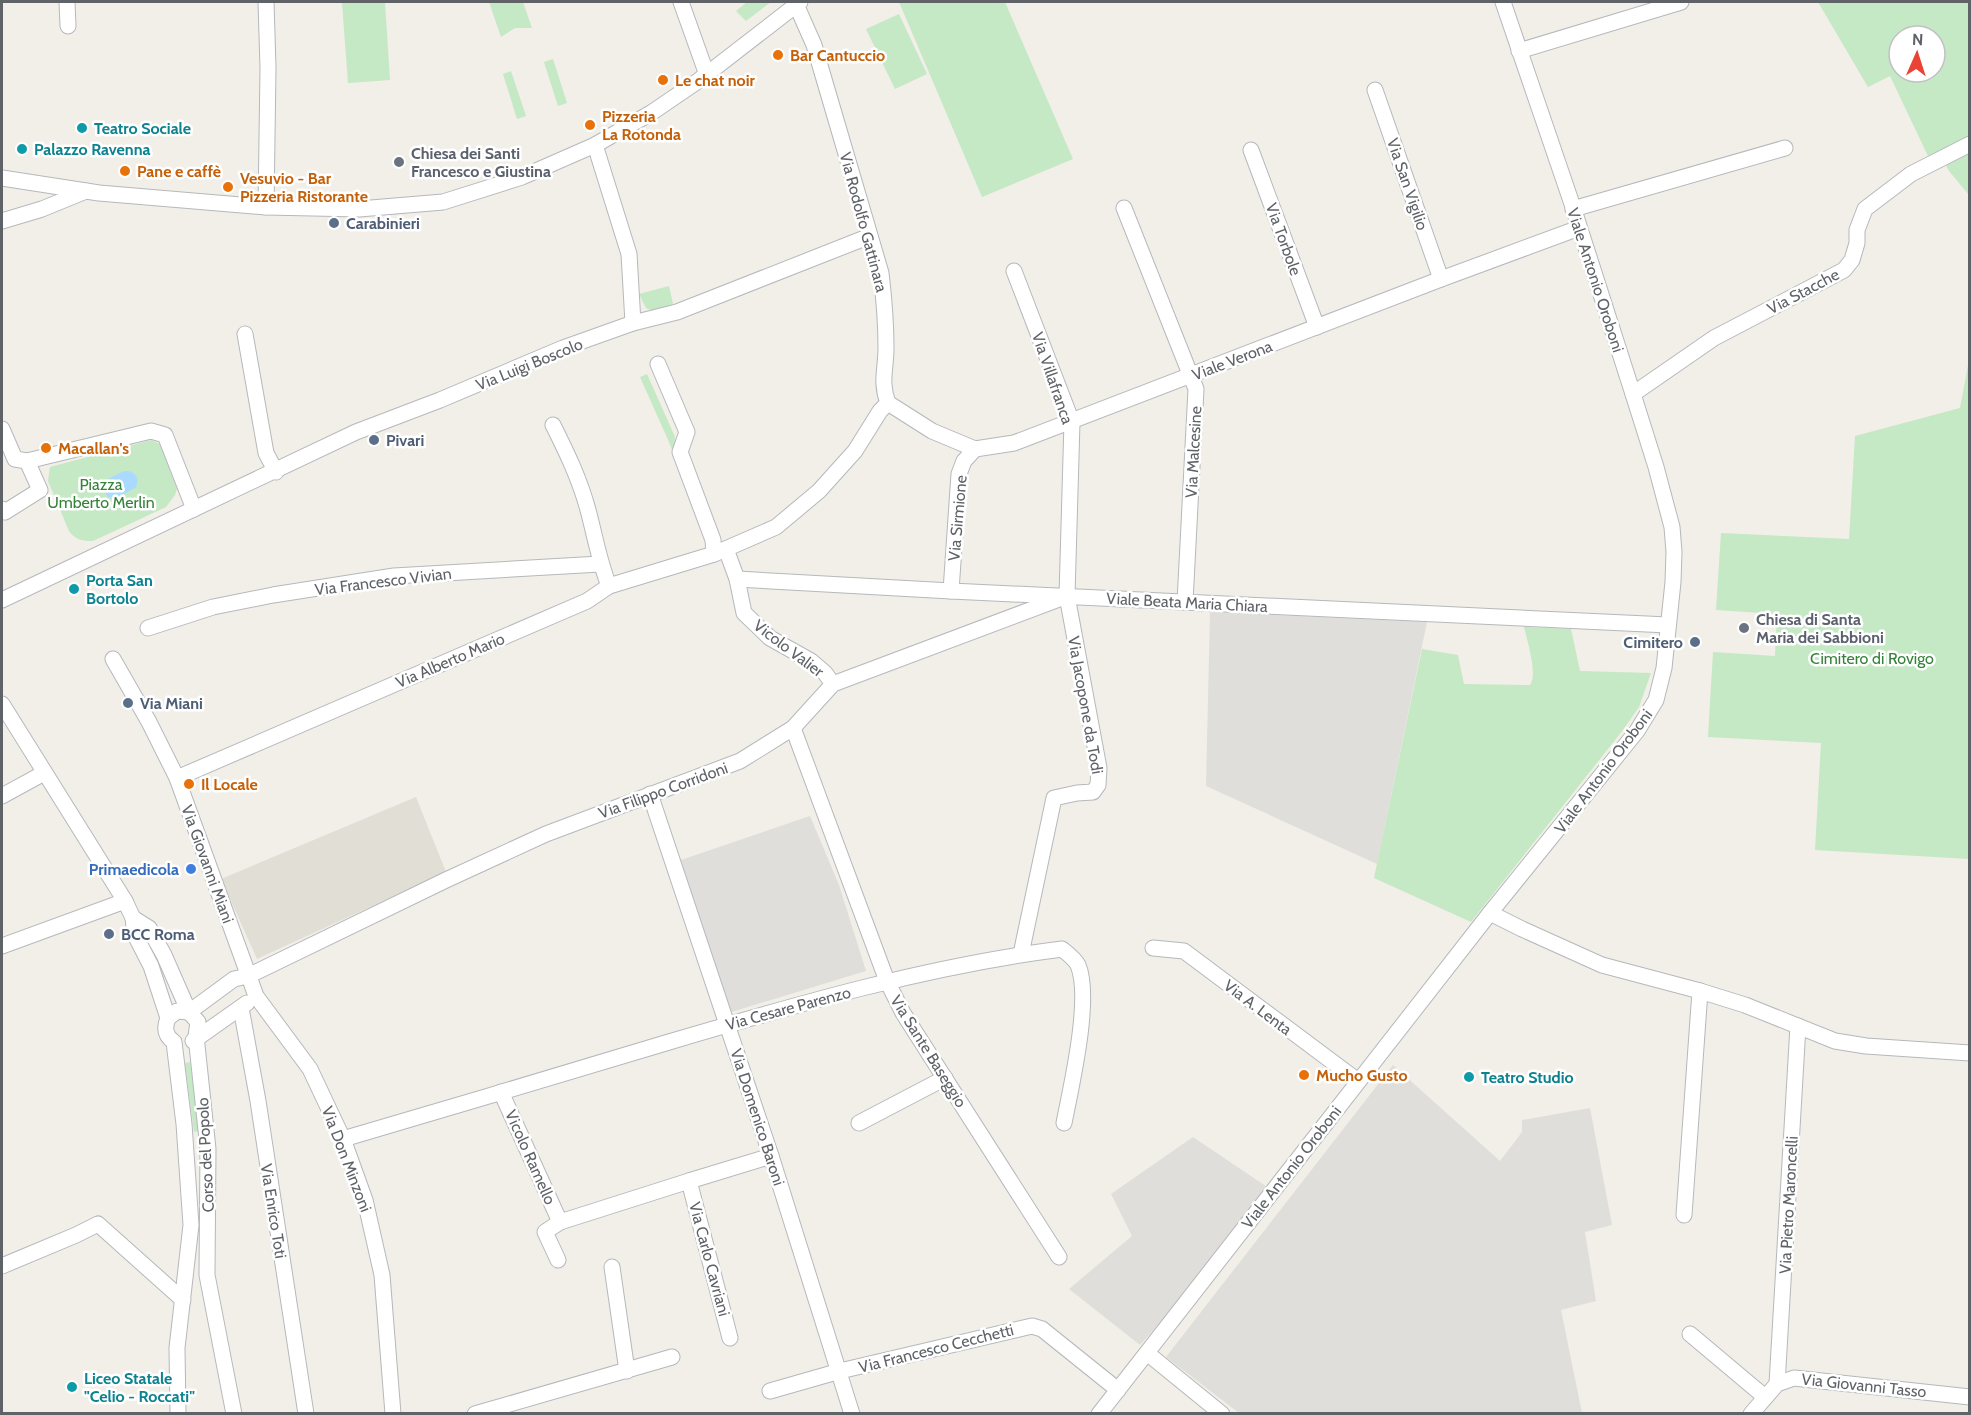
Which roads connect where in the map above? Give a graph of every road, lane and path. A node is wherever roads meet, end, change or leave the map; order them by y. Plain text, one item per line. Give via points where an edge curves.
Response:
1 (67, 2) edge
2 (266, 2) edge
3 (681, 2) edge
4 (1503, 2) edge
5 (1681, 2) edge
6 (797, 3) edge
7 (68, 26) dead end
8 (1519, 51) junction
9 (707, 75) junction
10 (1376, 90) dead end
11 (1970, 144) edge
12 (595, 145) junction
13 (1785, 148) dead end
14 (1251, 150) dead end
15 (2, 178) edge
16 (87, 191) junction
17 (266, 207) junction
18 (1124, 208) dead end
19 (1573, 209) junction
20 (2, 221) edge
21 (1579, 228) junction
22 (870, 236) junction
23 (1014, 271) dead end
24 (1441, 279) junction
25 (633, 323) junction
26 (1317, 327) junction
27 (245, 334) dead end
28 (658, 364) dead end
29 (1190, 376) junction
30 (1633, 394) junction
31 (888, 403) junction
32 (1072, 422) junction
33 (554, 425) dead end
34 (2, 429) edge
35 (975, 449) junction
36 (27, 462) junction
37 (276, 472) junction
38 (194, 509) junction
39 (3, 511) edge
40 (720, 552) junction
41 (600, 564) junction
42 (737, 579) junction
43 (609, 586) junction
44 (951, 591) junction
45 (1067, 596) junction
46 (2, 600) edge
47 (1185, 602) junction
48 (1668, 624) junction
49 (148, 628) dead end
50 (113, 659) dead end
51 (833, 684) junction
52 (2, 704) edge
53 (793, 728) junction
54 (44, 773) junction
55 (177, 778) junction
56 (650, 794) junction
57 (2, 796) edge
58 (125, 901) junction
59 (1490, 913) junction
60 (132, 918) junction
61 (2, 946) edge
62 (1153, 948) dead end
63 (1021, 954) junction
64 (248, 975) junction
65 (887, 981) junction
66 (1700, 990) junction
67 (256, 996) junction
68 (241, 1008) junction
69 (189, 1012) junction
70 (168, 1018) junction
71 (727, 1025) junction
72 (1798, 1026) junction
73 (196, 1036) junction
74 (174, 1042) junction
75 (1970, 1053) edge
76 (945, 1078) junction
77 (1358, 1081) junction
78 (501, 1092) junction
79 (859, 1123) dead end
80 (1064, 1124) dead end
81 (343, 1139) junction
82 (771, 1156) junction
83 (689, 1181) junction
84 (1684, 1215) dead end
85 (560, 1222) junction
86 (1059, 1257) dead end
87 (558, 1260) dead end
88 (2, 1266) edge
89 (612, 1267) dead end
90 (183, 1300) junction
91 (1690, 1334) dead end
92 (730, 1338) dead end
93 (1148, 1353) junction
94 (672, 1358) dead end
95 (627, 1371) junction
96 (840, 1371) junction
97 (1777, 1384) junction
98 (1118, 1390) junction
99 (770, 1391) dead end
100 (1765, 1397) junction
101 (1970, 1397) edge
102 (178, 1413) edge
103 (234, 1413) edge
104 (306, 1413) edge
105 (393, 1413) edge
106 (475, 1413) edge
107 (852, 1413) edge
108 (1099, 1413) edge
109 (1222, 1413) edge
110 (1751, 1413) edge

1 - 7 street
2 - 17 street
3 - 9 street
4 - 8 street, Viale Antonio Oroboni
5 - 8 street
6 - 9 street
6 - 22 street, Via Rodolfo Gattinara via 814,45
8 - 19 street, Viale Antonio Oroboni
9 - 12 street
10 - 24 street, Via San Vigilio
11 - 30 street, Via Stacche via 1911,174 1864,209 1852,260 1844,270 1714,339
12 - 17 street via 522,177 443,202 359,209
12 - 25 street via 629,254
13 - 19 street
14 - 26 street, Via Torbole
15 - 16 street
16 - 17 street
16 - 20 street
18 - 29 street, Via Malcesine
19 - 21 street, Viale Antonio Oroboni
21 - 24 street, Viale Verona
21 - 30 street, Viale Antonio Oroboni
22 - 25 street, Via Luigi Boscolo via 677,312
22 - 31 street, Via Rodolfo Gattinara via 886,309 883,390
23 - 32 street, Via Villafranca
24 - 26 street, Viale Verona
25 - 37 street, Via Luigi Boscolo via 356,432
26 - 29 street, Viale Verona
27 - 37 street via 266,453
28 - 40 street via 687,432 680,452
29 - 32 street, Viale Verona
29 - 47 street, Via Malcesine via 1196,389
30 - 48 street, Viale Antonio Oroboni via 1672,527 1674,562
31 - 35 street via 932,431
31 - 40 street via 855,451 819,491 776,527
32 - 35 street, Viale Verona via 1014,443
32 - 45 street, Via Villafranca
33 - 41 street via 574,466
34 - 36 street via 15,459
35 - 44 street, Via Sirmione via 964,460 959,474
36 - 38 street via 151,431 165,435
36 - 39 street via 40,490
37 - 38 street, Via Luigi Boscolo
38 - 46 street
40 - 42 street
40 - 43 street, Via Alberto Mario
41 - 43 street
41 - 49 street, Via Francesco Vivian via 394,576 213,607
42 - 44 street, Viale Beata Maria Chiara
42 - 51 street, Vicolo Valier via 744,613 770,638 811,661
43 - 55 street, Via Alberto Mario via 587,601
44 - 45 street, Viale Beata Maria Chiara
45 - 47 street, Viale Beata Maria Chiara
45 - 51 street, Via Filippo Corridoni
45 - 63 street, Via Jacopone da Todi via 1099,768 1098,785 1093,792 1054,798
47 - 48 street, Viale Beata Maria Chiara
48 - 59 street, Viale Antonio Oroboni via 1664,668 1648,714
50 - 55 street, Via Giovanni Miani
51 - 53 street, Via Filippo Corridoni
52 - 54 street, Corso del Popolo
53 - 56 street, Via Filippo Corridoni via 740,761
53 - 65 street, Via Sante Baseggio
54 - 57 street
54 - 58 street, Corso del Popolo
55 - 64 street, Via Giovanni Miani
56 - 64 street, Via Filippo Corridoni via 536,838
56 - 71 street, Via Domenico Baroni
58 - 60 street, Corso del Popolo
58 - 61 street
59 - 66 street via 1602,965
59 - 77 street, Viale Antonio Oroboni
60 - 69 street, Corso del Popolo via 148,928
60 - 70 street, Corso del Popolo via 135,936 151,966
62 - 77 street, Via A. Lenta via 1184,951
63 - 65 street, Via Cesare Parenzo
63 - 80 street, Via Cesare Parenzo via 1062,949 1078,964 1084,993
64 - 67 street, Via Giovanni Miani
64 - 69 street, Via Filippo Corridoni via 234,979
65 - 71 street, Via Cesare Parenzo
65 - 76 street, Via Sante Baseggio
66 - 72 street
66 - 84 street
67 - 68 street
67 - 81 street, Via Don Minzoni via 310,1069
68 - 73 street
68 - 104 street, Via Enrico Toti
69 - 70 street via 177,1011
69 - 73 street, Corso del Popolo via 198,1022
70 - 74 street, Corso del Popolo via 167,1034
71 - 78 street, Via Cesare Parenzo
71 - 82 street, Via Domenico Baroni
72 - 75 street via 1835,1041 1866,1046
72 - 97 street, Via Pietro Maroncelli
73 - 74 street via 184,1044
73 - 103 street, Corso del Popolo via 207,1149 207,1275
74 - 90 street, Corso del Popolo via 191,1225
76 - 79 street
76 - 86 street, Via Sante Baseggio
77 - 93 street, Viale Antonio Oroboni
78 - 81 street, Via Cesare Parenzo
78 - 85 street, Vicolo Ramello
81 - 105 street, Via Don Minzoni via 365,1200 382,1275
82 - 83 street, Via Carlo Cavriani
82 - 96 street, Via Domenico Baroni
83 - 85 street, Via Carlo Cavriani
83 - 92 street, Via Carlo Cavriani
85 - 87 street via 545,1232
88 - 90 street via 98,1224
89 - 95 street
90 - 102 street, Corso del Popolo via 177,1348
91 - 100 street
93 - 98 street, Viale Antonio Oroboni
93 - 109 street
94 - 95 street
95 - 106 street
96 - 98 street, Via Francesco Cecchetti via 1032,1326 1042,1329
96 - 99 street
96 - 107 street, Via Domenico Baroni
97 - 100 street, Via Giovanni Tasso
97 - 101 street, Via Giovanni Tasso via 1794,1377
98 - 108 street, Viale Antonio Oroboni
100 - 110 street, Via Giovanni Tasso

